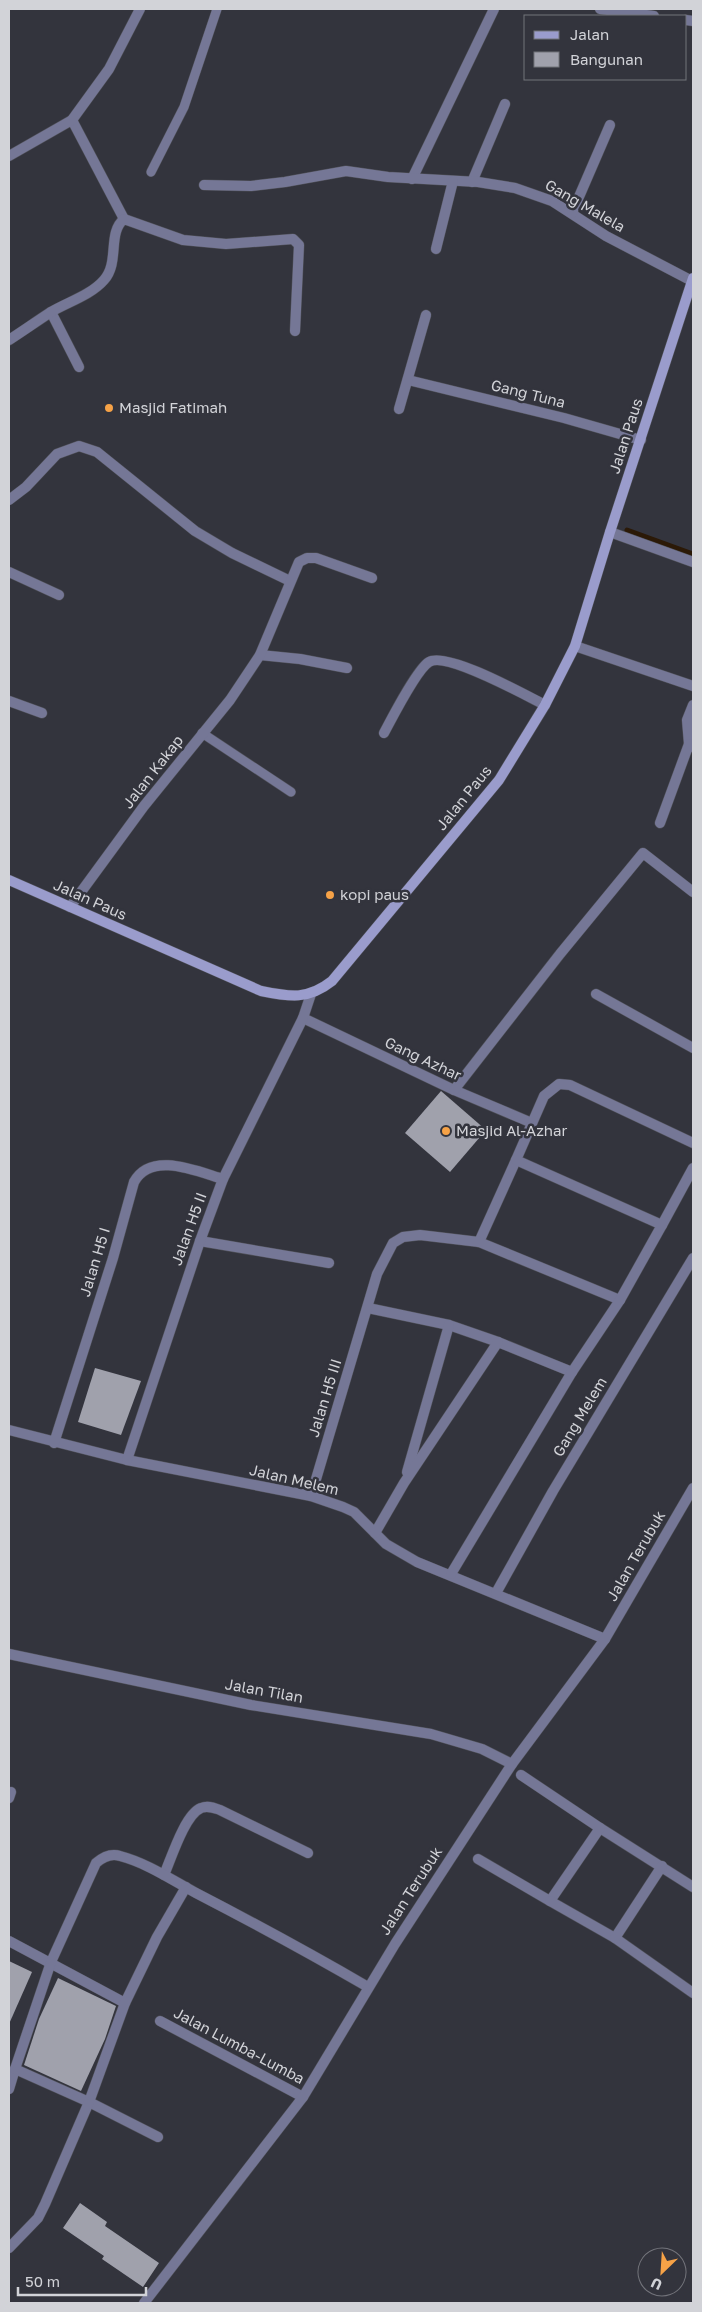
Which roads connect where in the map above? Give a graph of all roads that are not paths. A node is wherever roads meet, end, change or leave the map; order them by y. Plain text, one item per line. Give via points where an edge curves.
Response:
1 (140, 9) edge
2 (217, 9) edge
3 (494, 9) edge
4 (600, 9) edge
5 (646, 15) edge
6 (505, 104) dead end
7 (72, 120) junction
8 (610, 125) dead end
9 (9, 156) edge
10 (151, 172) dead end
11 (412, 179) junction
12 (453, 181) junction
13 (472, 182) junction
14 (204, 185) dead end
15 (572, 213) junction
16 (124, 219) junction
17 (436, 248) dead end
18 (693, 280) edge
19 (51, 312) junction
20 (426, 315) dead end
21 (295, 330) dead end
22 (9, 340) edge
23 (79, 367) dead end
24 (408, 380) junction
25 (399, 409) dead end
26 (641, 440) junction
27 (9, 500) edge
28 (610, 532) junction
29 (693, 562) edge
30 (9, 572) edge
31 (372, 578) dead end
32 (290, 581) junction
33 (59, 595) dead end
34 (575, 646) junction
35 (260, 655) junction
36 (347, 668) dead end
37 (693, 686) edge
38 (9, 701) edge
39 (545, 705) junction
40 (693, 705) edge
41 (42, 712) dead end
42 (202, 733) junction
43 (384, 733) dead end
44 (691, 746) edge
45 (291, 792) dead end
46 (660, 823) dead end
47 (9, 880) edge
48 (693, 892) edge
49 (70, 907) junction
50 (311, 994) junction
51 (596, 994) dead end
52 (303, 1018) junction
53 (693, 1048) edge
54 (454, 1090) junction
55 (532, 1124) junction
56 (693, 1143) edge
57 (516, 1160) junction
58 (693, 1168) edge
59 (223, 1179) junction
60 (662, 1226) junction
61 (200, 1241) junction
62 (480, 1242) junction
63 (693, 1258) edge
64 (330, 1263) dead end
65 (620, 1300) junction
66 (368, 1308) junction
67 (449, 1325) junction
68 (498, 1342) junction
69 (572, 1372) junction
70 (9, 1430) edge
71 (54, 1443) junction
72 (127, 1460) junction
73 (404, 1483) junction
74 (693, 1488) edge
75 (311, 1496) junction
76 (375, 1533) junction
77 (451, 1574) junction
78 (496, 1593) junction
79 (605, 1639) junction
80 (9, 1654) edge
81 (512, 1764) junction
82 (521, 1775) dead end
83 (600, 1828) junction
84 (308, 1853) dead end
85 (478, 1859) dead end
86 (662, 1866) junction
87 (164, 1875) junction
88 (693, 1887) edge
89 (186, 1888) junction
90 (550, 1901) junction
91 (615, 1938) junction
92 (9, 1941) edge
93 (51, 1962) junction
94 (368, 1987) junction
95 (693, 1992) edge
96 (125, 2003) junction
97 (160, 2021) dead end
98 (15, 2069) junction
99 (9, 2089) edge
100 (303, 2097) junction
101 (89, 2102) junction
102 (158, 2138) dead end
103 (9, 2248) edge
104 (144, 2303) edge

1 - 7 street via 109,69
2 - 10 lane via 184,107
3 - 11 street
4 - 5 street
6 - 13 street
7 - 9 street
7 - 16 street
8 - 15 street
11 - 12 street, Gang Malela
11 - 14 street, Gang Malela via 346,171 251,186
12 - 13 street, Gang Malela
12 - 17 street
13 - 15 street, Gang Malela via 537,194
15 - 18 street, Gang Malela via 606,236
16 - 19 street via 118,227 113,263 105,280
16 - 21 street via 183,240 226,244 293,239 299,245
18 - 26 main road, Jalan Paus
19 - 22 street
19 - 23 street
20 - 24 street
24 - 25 street
24 - 26 street, Gang Tuna
26 - 28 main road, Jalan Paus
27 - 32 street via 57,454 79,446 97,452 195,531
28 - 29 street
28 - 34 main road, Jalan Paus
30 - 33 street
31 - 32 street, Jalan Kakap via 316,558 307,558 299,562
32 - 35 street, Jalan Kakap
34 - 37 street
34 - 39 main road, Jalan Paus
35 - 36 street
35 - 42 street, Jalan Kakap via 230,700
38 - 41 street
39 - 43 street via 455,662 435,660 424,667
39 - 50 main road, Jalan Paus via 493,787 347,965 332,981
40 - 44 street via 687,720
42 - 45 lane
42 - 49 street, Jalan Kakap
44 - 46 street
47 - 49 main road, Jalan Paus
48 - 54 street via 643,853
49 - 50 main road, Jalan Paus via 261,991 297,996
50 - 52 street, Jalan H5 II
51 - 53 street
52 - 54 street, Gang Azhar
52 - 59 street, Jalan H5 II
54 - 55 street, Gang Azhar
55 - 56 street via 547,1091 558,1084 570,1085
55 - 57 street
57 - 60 street
57 - 62 street
58 - 60 street
59 - 61 street, Jalan H5 II
59 - 71 street, Jalan H5 I via 163,1165 152,1165 138,1174
60 - 65 street
61 - 64 street
61 - 72 street, Jalan H5 II
62 - 65 street, Jalan H5 III
62 - 66 street, Jalan H5 III via 420,1235 403,1237 393,1243 377,1274
63 - 78 street, Gang Melem via 553,1491
65 - 69 street
66 - 67 street
66 - 75 street, Jalan H5 III
67 - 68 street
67 - 73 street
68 - 69 street
68 - 73 street
69 - 77 street
70 - 71 street, Jalan Melem
71 - 72 street, Jalan Melem
72 - 75 street, Jalan Melem
73 - 76 street
74 - 79 street, Jalan Terubuk
75 - 76 street, Jalan Melem via 354,1512
76 - 77 street, Jalan Melem via 402,1554
77 - 78 street, Jalan Melem
78 - 79 street, Jalan Melem
79 - 81 street, Jalan Terubuk
80 - 81 street, Jalan Tilan via 251,1705 431,1734 482,1749
81 - 94 street, Jalan Terubuk
82 - 83 street
83 - 86 street
83 - 90 street
84 - 87 street via 210,1806 189,1818
85 - 90 street
86 - 88 street
86 - 91 street
87 - 89 street
87 - 93 street via 120,1856 102,1857 96,1863
89 - 94 street via 285,1939
89 - 96 street
90 - 91 street
91 - 95 street
92 - 93 street
93 - 96 street
93 - 98 street
94 - 100 street, Jalan Terubuk
96 - 101 street
97 - 100 street, Jalan Lumba-Lumba
98 - 99 street
98 - 101 street
100 - 104 street, Jalan Terubuk
101 - 102 street
101 - 103 street via 38,2218

